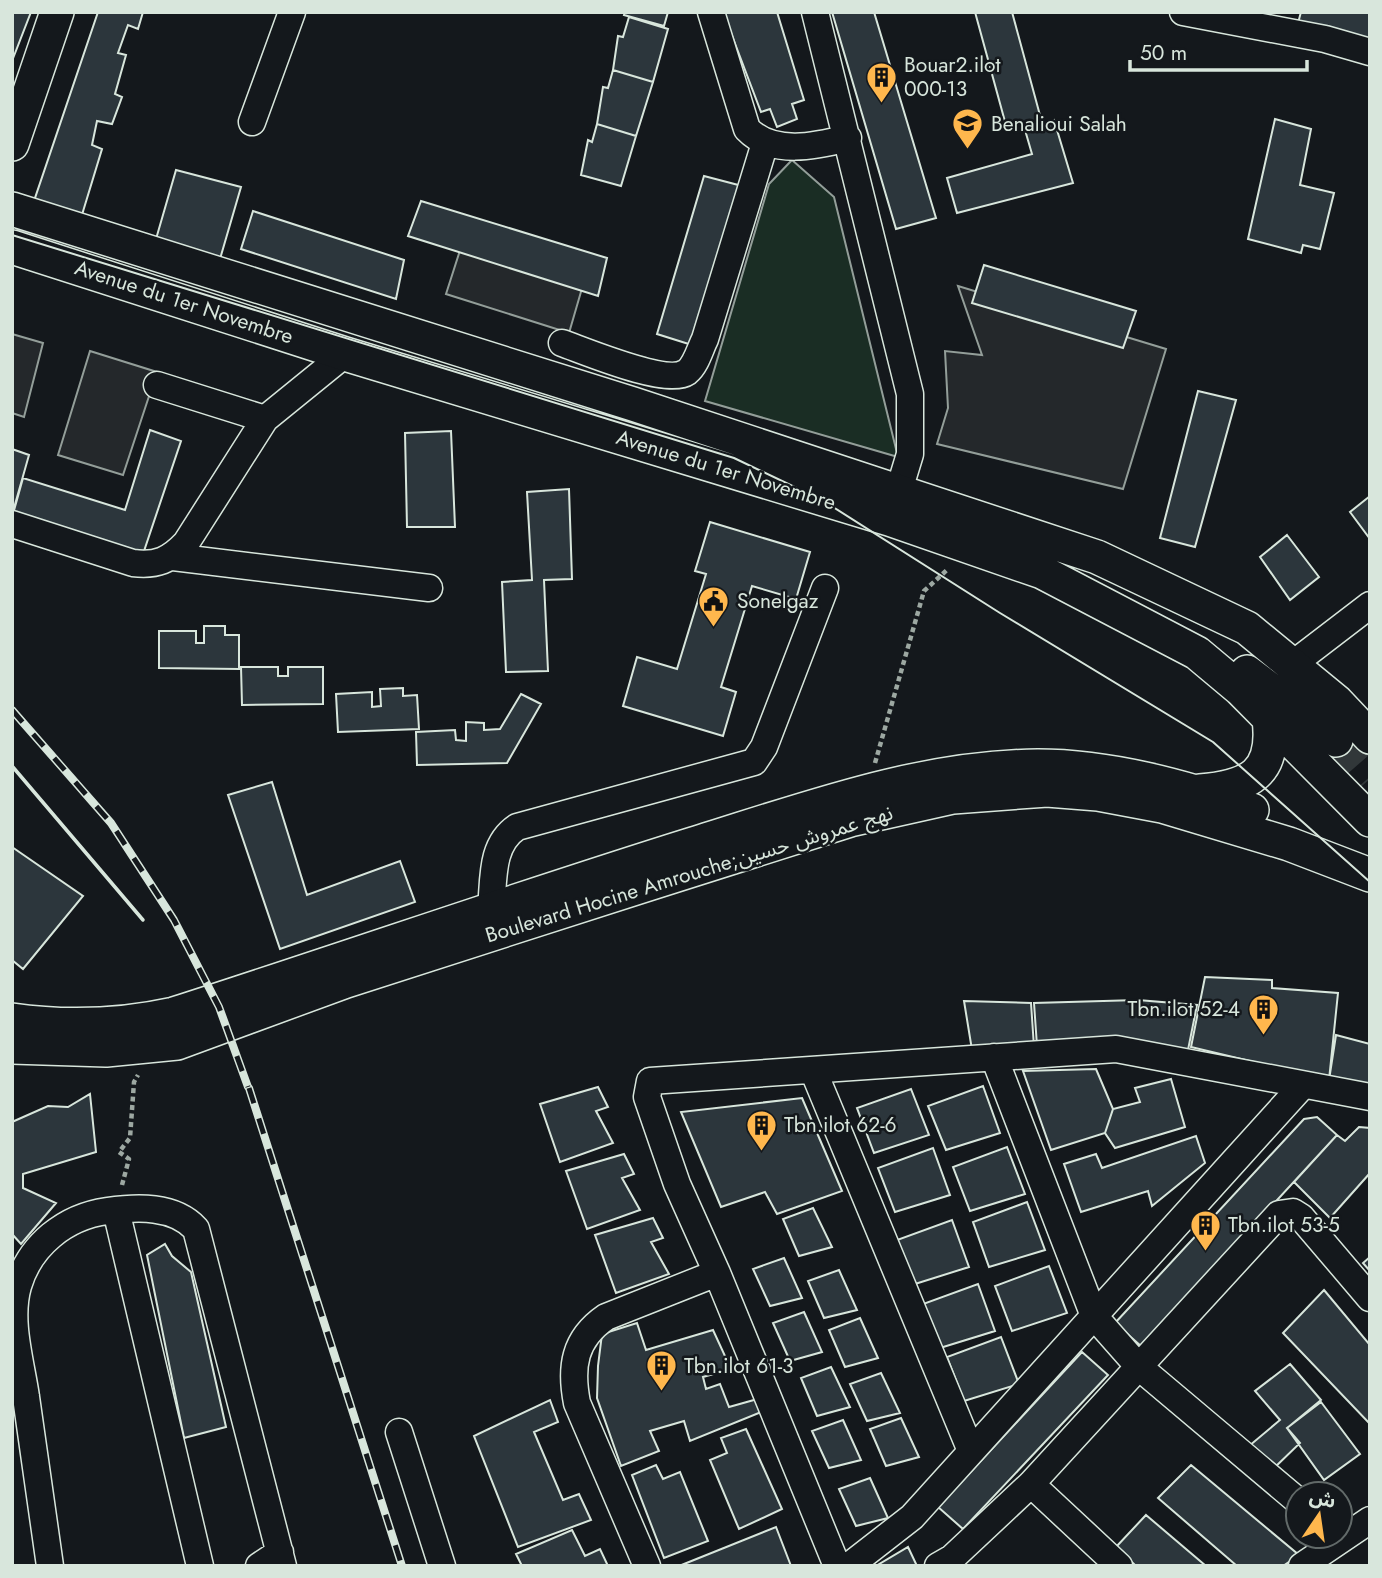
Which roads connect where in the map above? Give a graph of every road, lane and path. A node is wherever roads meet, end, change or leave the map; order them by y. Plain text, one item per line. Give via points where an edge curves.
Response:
1 (57, 12) edge
2 (292, 12) edge
3 (711, 12) edge
4 (814, 12) edge
5 (1183, 12) edge
6 (1370, 52) edge
7 (252, 122) dead end
8 (848, 138) junction
9 (765, 143) junction
10 (12, 144) edge
11 (12, 209) edge
12 (12, 247) edge
13 (562, 343) dead end
14 (345, 354) junction
15 (157, 385) dead end
16 (265, 419) junction
17 (895, 506) junction
18 (12, 524) edge
19 (958, 544) junction
20 (173, 557) junction
21 (1042, 572) junction
22 (1157, 584) junction
23 (429, 588) dead end
24 (825, 588) dead end
25 (1370, 605) edge
26 (1293, 664) junction
27 (1269, 719) junction
28 (1370, 737) tunnel mouth
29 (867, 791) junction
30 (1198, 792) junction
31 (1370, 820) edge
32 (1370, 853) edge
33 (1370, 875) edge
34 (491, 909) junction
35 (16, 1029) edge
36 (153, 1047) junction
37 (994, 1058) junction
38 (813, 1070) junction
39 (1303, 1085) junction
40 (1370, 1097) edge
41 (116, 1210) junction
42 (717, 1273) junction
43 (1370, 1298) edge
44 (1094, 1316) junction
45 (1139, 1367) junction
46 (399, 1432) dead end
47 (971, 1451) junction
48 (1031, 1484) junction
49 (1284, 1489) edge
50 (1370, 1520) edge
51 (1354, 1529) edge
52 (1324, 1550) edge
53 (274, 1561) edge
54 (949, 1563) edge
55 (50, 1566) edge
56 (200, 1566) edge
57 (442, 1566) edge
58 (647, 1566) edge
59 (837, 1566) edge
60 (849, 1566) edge
61 (1119, 1566) edge
62 (1302, 1566) edge

1 - 10 main road
2 - 7 street
3 - 9 street via 747,129
4 - 8 street
5 - 6 street
8 - 9 street via 818,145
8 - 17 street via 910,394 910,454
9 - 13 street via 705,339 691,369 677,376 637,369
11 - 17 main road, Avenue du 1er Novembre
12 - 14 main road, Avenue du 1er Novembre
14 - 16 street
14 - 17 main road, Avenue du 1er Novembre
15 - 16 street
16 - 20 street
17 - 19 main road, Avenue du 1er Novembre
17 - 22 main road, Avenue du 1er Novembre via 1097,556
18 - 20 street via 133,563 148,565
19 - 21 main road, Avenue du 1er Novembre
19 - 29 path via 948,569 924,591
20 - 23 street
21 - 22 main road via 1135,601 1171,618 1336,740 1233,638
21 - 27 main road, Avenue du 1er Novembre via 1197,653
22 - 26 main road, Avenue du 1er Novembre via 1247,628
24 - 34 street via 764,747 754,762 517,827 503,836 497,853
25 - 26 street
26 - 28 main road, Avenue du 1er Novembre
27 - 30 main road via 1270,755 1259,770 1232,788
27 - 31 main road, Avenue du 1er Novembre
29 - 30 main road, Boulevard Hocine Amrouche;نهج عمروش حسين via 944,773 1038,766 1111,774
29 - 34 main road, Boulevard Hocine Amrouche;نهج عمروش حسين
30 - 32 main road, Boulevard Hocine Amrouche;نهج عمروش حسين
33 - 36 main road, Boulevard Hocine Amrouche;نهج عمروش حسين via 1289,844 1149,803 1047,790 953,797 850,820 346,981 213,1032
34 - 35 main road, Boulevard Hocine Amrouche;نهج عمروش حسين via 174,1014 113,1025
35 - 36 main road, Boulevard Hocine Amrouche;نهج عمروش حسين via 106,1050
36 - 41 path via 134,1082 130,1138 119,1152 129,1159
37 - 38 street
37 - 39 street via 1116,1049
37 - 44 street
38 - 42 street via 664,1079 647,1084 647,1097 677,1184
38 - 47 street
39 - 40 street
39 - 44 street
41 - 53 street via 164,1210 188,1219 197,1228
41 - 55 street via 94,1213 54,1232 38,1248 18,1287 16,1331
41 - 56 street
42 - 58 street via 606,1317 590,1328 576,1351 573,1383 577,1403
42 - 59 street
43 - 45 street via 1301,1217 1279,1213
44 - 45 street
44 - 47 street
45 - 48 street
45 - 49 street
46 - 57 street
47 - 60 street via 912,1517
48 - 54 street
48 - 61 street
50 - 51 street
52 - 62 street

